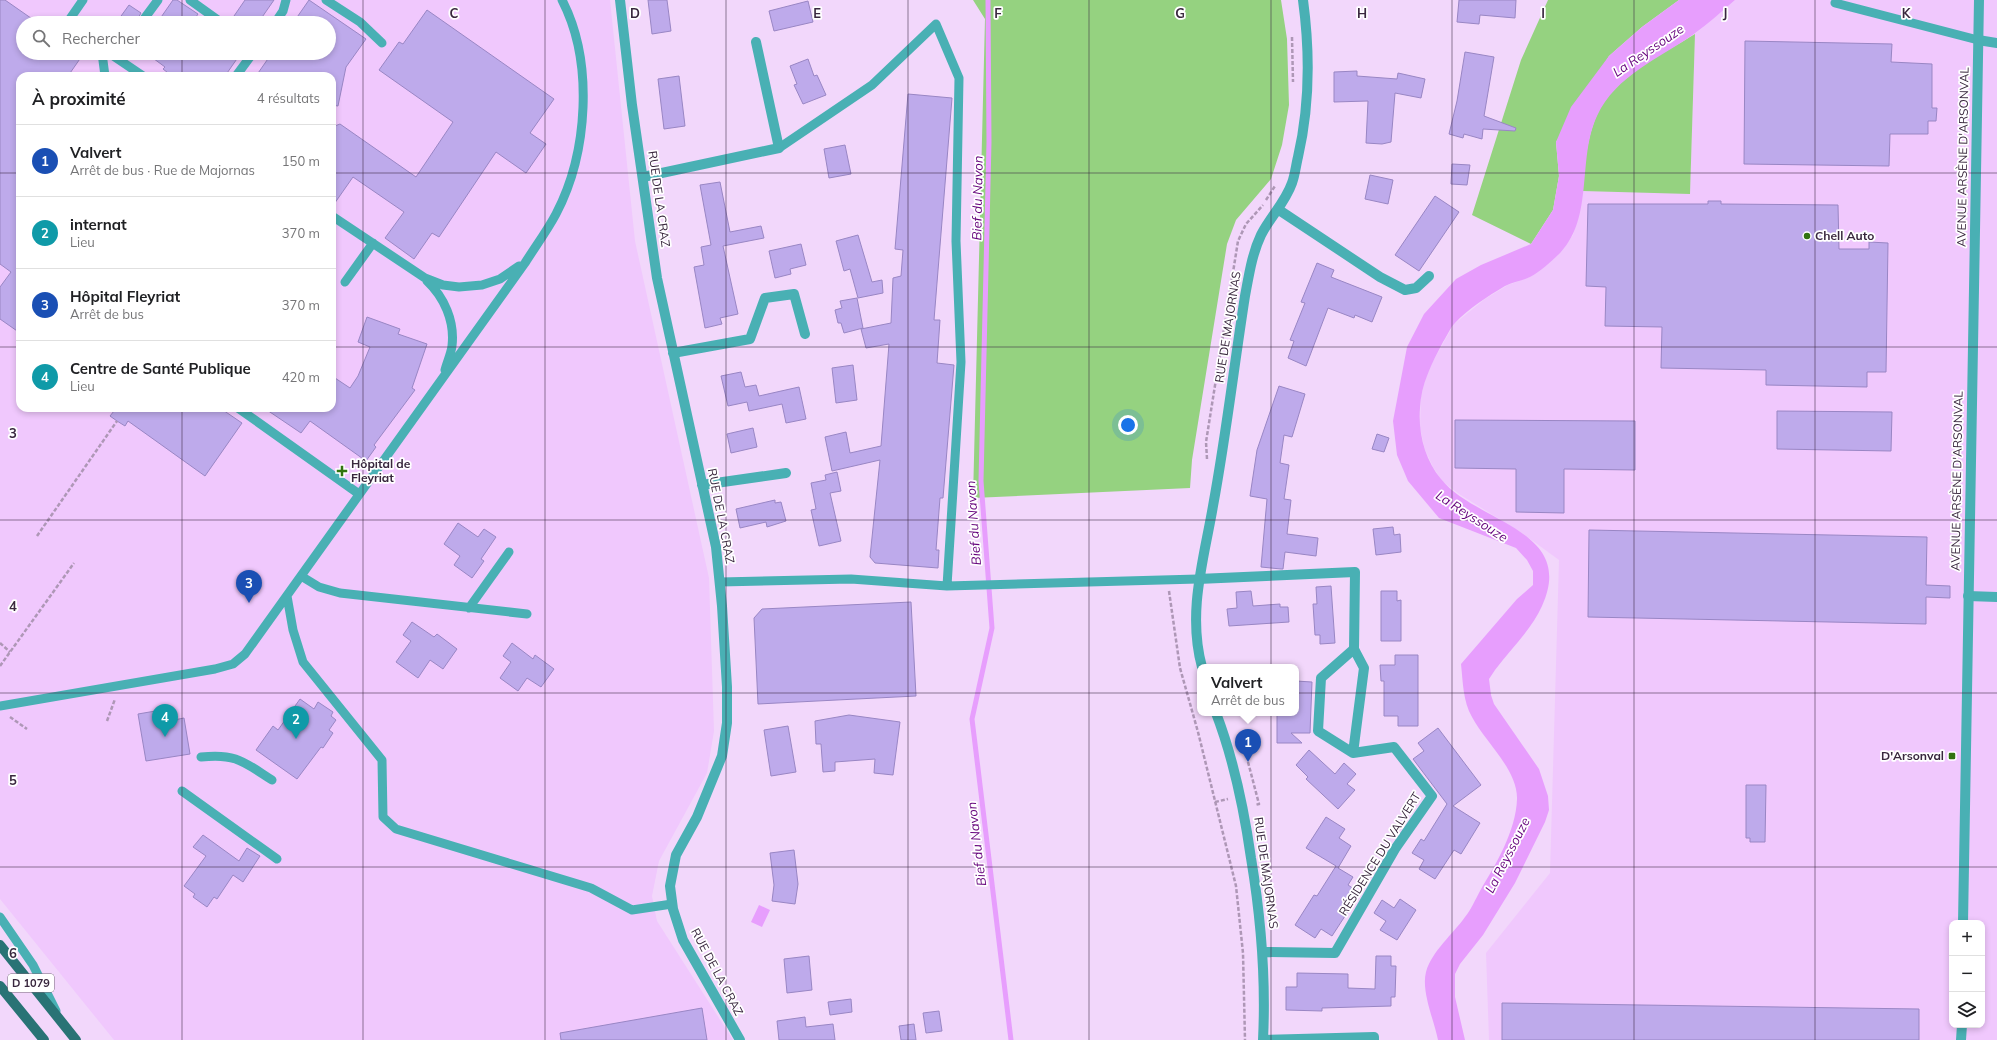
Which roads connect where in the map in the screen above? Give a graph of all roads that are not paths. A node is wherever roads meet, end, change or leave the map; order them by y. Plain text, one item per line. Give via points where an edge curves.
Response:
1 (83, 0) edge
2 (158, 0) edge
3 (190, 0) edge
4 (286, 0) edge
5 (326, 0) edge
6 (562, 0) edge
7 (620, 0) edge
8 (1303, 0) edge
9 (1979, 0) edge
10 (1835, 4) dead end
11 (71, 16) edge
12 (146, 16) edge
13 (212, 16) edge
14 (280, 16) edge
15 (1978, 40) junction
16 (756, 42) dead end
17 (382, 43) dead end
18 (1997, 43) edge
19 (103, 60) edge
20 (119, 60) edge
21 (248, 60) edge
22 (104, 72) edge
23 (137, 72) edge
24 (239, 72) edge
25 (779, 148) junction
26 (642, 177) junction
27 (1279, 210) junction
28 (336, 219) edge
29 (373, 244) junction
30 (524, 263) junction
31 (1429, 276) dead end
32 (425, 278) junction
33 (346, 282) dead end
34 (805, 334) dead end
35 (673, 353) junction
36 (444, 376) junction
37 (244, 412) edge
38 (786, 473) dead end
39 (702, 485) junction
40 (359, 494) junction
41 (509, 552) dead end
42 (301, 576) junction
43 (1198, 579) junction
44 (720, 582) junction
45 (947, 586) junction
46 (287, 596) junction
47 (1968, 596) junction
48 (1997, 597) edge
49 (469, 608) junction
50 (527, 614) dead end
51 (1354, 649) junction
52 (1202, 664) edge
53 (4, 705) edge
54 (1217, 716) edge
55 (1353, 753) junction
56 (201, 757) dead end
57 (272, 780) dead end
58 (182, 791) dead end
59 (277, 859) dead end
60 (672, 904) junction
61 (0, 917) edge
62 (1963, 920) edge
63 (0, 945) edge
64 (1263, 952) junction
65 (0, 986) edge
66 (61, 1021) junction
67 (1962, 1028) edge
68 (1312, 1039) edge
69 (44, 1040) edge
70 (76, 1040) edge
71 (740, 1040) edge
72 (1263, 1040) edge
73 (1374, 1040) edge
74 (1961, 1040) edge

1 - 11 lane
2 - 12 lane
3 - 13 lane
4 - 14 lane
5 - 17 lane via 360,22
6 - 30 lane via 570,16 579,55 583,102 581,137 571,180 556,215
7 - 26 street, RUE DE LA CRAZ
8 - 27 street, RUE DE MAJORNAS via 1308,47 1303,136 1292,183
9 - 15 street, AVENUE ARSÈNE D'ARSONVAL
10 - 15 lane
15 - 18 street
15 - 47 street, AVENUE ARSÈNE D'ARSONVAL
16 - 25 street
19 - 22 lane
20 - 23 lane
21 - 24 lane
25 - 26 street
25 - 45 lane via 872,85 936,24 959,78 956,241 961,362
26 - 35 street, RUE DE LA CRAZ via 657,278
27 - 31 street via 1380,277 1405,290 1416,288
27 - 43 street, RUE DE MAJORNAS via 1262,234 1251,262 1213,506
28 - 29 lane
29 - 32 lane
29 - 33 lane
30 - 32 lane via 500,279 482,285 459,287 443,285
30 - 36 lane
32 - 36 lane via 439,293 451,326 452,345
34 - 35 street via 794,294 765,298 750,339
35 - 39 street, RUE DE LA CRAZ
36 - 40 lane
37 - 40 lane
38 - 39 street
39 - 44 street, RUE DE LA CRAZ via 716,548
40 - 42 lane
41 - 49 lane
42 - 46 lane
42 - 49 lane via 319,587 340,593
43 - 45 lane
43 - 51 street via 1355,572
43 - 52 street, RUE DE MAJORNAS via 1195,619
44 - 45 lane via 851,579
44 - 60 street, RUE DE LA CRAZ via 727,724 722,756 711,786 676,855 670,886
46 - 53 lane via 245,654 233,664
46 - 60 lane via 293,630 303,662 382,760 383,817 396,829 591,888 632,910
47 - 48 street
47 - 62 street, AVENUE ARSÈNE D'ARSONVAL
49 - 50 lane
51 - 55 street via 1364,668
51 - 55 street via 1321,678 1318,731
54 - 64 street, RUE DE MAJORNAS via 1244,808
55 - 64 street, RÉSIDENCE DU VALVERT via 1394,747 1432,796 1395,849 1335,953
56 - 57 lane via 220,755 238,758
58 - 59 lane
60 - 71 street, RUE DE LA CRAZ via 683,940
61 - 66 lane via 34,965
63 - 66 main road, D 1079
64 - 72 street, RUE DE MAJORNAS
65 - 69 main road, D 1079
66 - 70 main road, D 1079
67 - 74 street
68 - 72 street
68 - 73 street via 1374,1037

